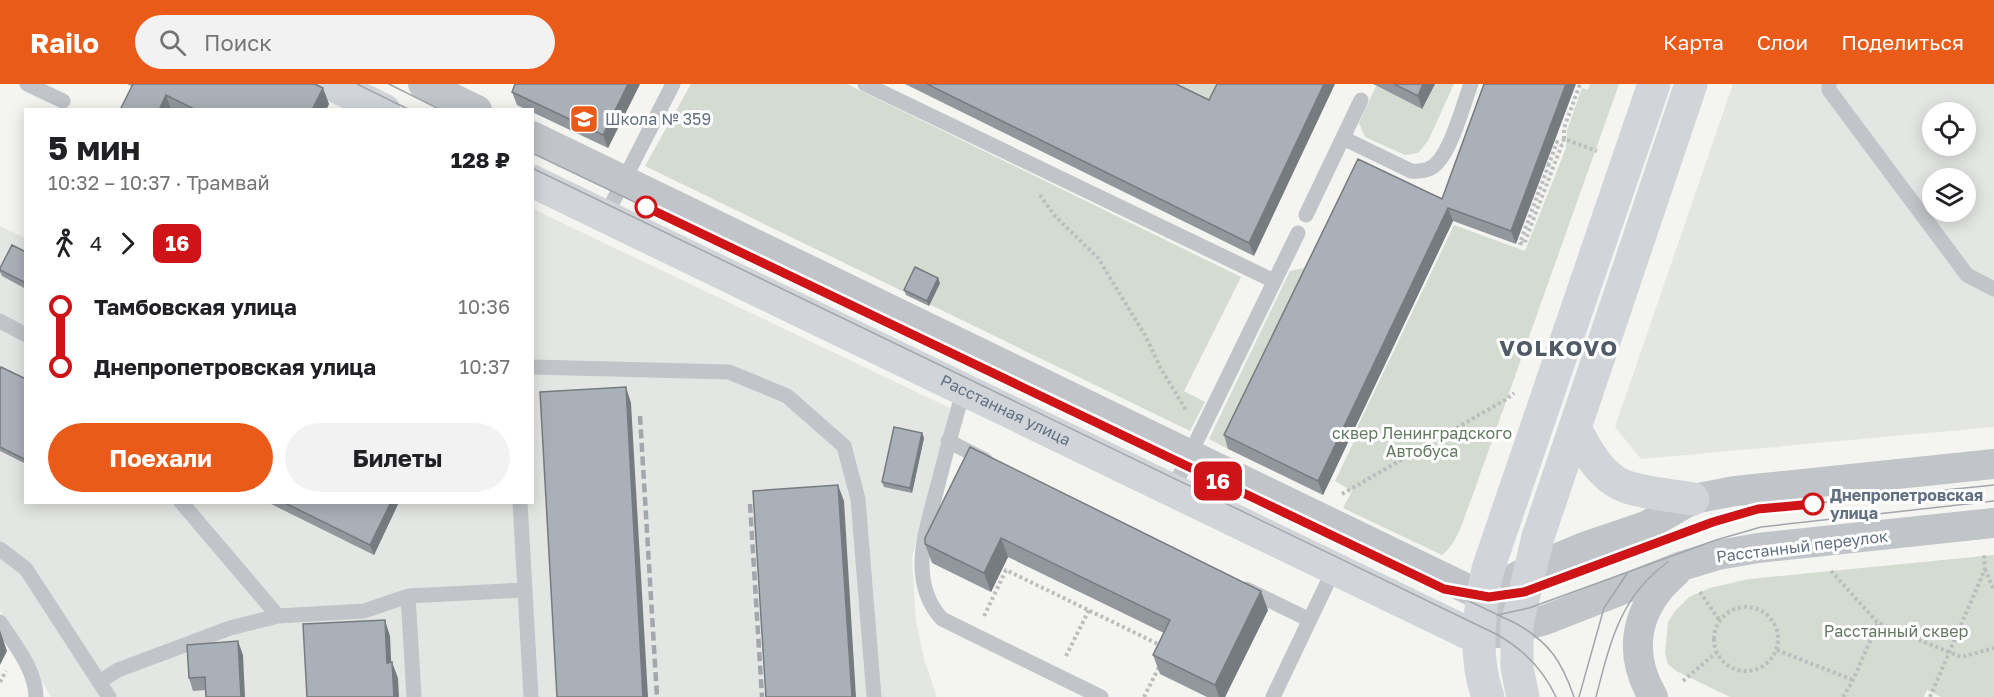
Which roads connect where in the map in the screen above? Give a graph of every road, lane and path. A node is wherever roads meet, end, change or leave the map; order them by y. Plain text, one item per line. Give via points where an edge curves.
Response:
1 (28, 84) edge
2 (423, 84) edge
3 (673, 84) edge
4 (865, 84) edge
5 (1471, 84) edge
6 (1580, 84) edge
7 (1654, 84) edge
8 (1692, 84) edge
9 (1829, 84) edge
10 (342, 94) edge
11 (1361, 100) dead end
12 (63, 101) dead end
13 (461, 101) edge
14 (379, 108) edge
15 (534, 137) edge
16 (1343, 138) junction
17 (1563, 142) junction
18 (1601, 153) dead end
19 (1012, 155) junction
20 (624, 180) junction
21 (534, 182) edge
22 (1306, 214) dead end
23 (605, 217) junction
24 (1298, 233) dead end
25 (1274, 281) junction
26 (1994, 289) edge
27 (0, 321) edge
28 (24, 333) edge
29 (534, 367) edge
30 (1521, 387) dead end
31 (964, 390) junction
32 (1575, 428) junction
33 (948, 441) junction
34 (1196, 443) junction
35 (1994, 464) edge
36 (1001, 468) edge
37 (1172, 491) junction
38 (1693, 499) junction
39 (1338, 501) dead end
40 (183, 504) edge
41 (519, 504) edge
42 (1989, 536) edge
43 (0, 549) edge
44 (1826, 566) dead end
45 (1334, 569) junction
46 (1985, 569) junction
47 (1529, 570) junction
48 (1691, 578) junction
49 (1235, 584) edge
50 (525, 590) junction
51 (1994, 590) edge
52 (408, 596) junction
53 (1482, 596) junction
54 (1089, 610) junction
55 (278, 616) junction
56 (1310, 620) junction
57 (1720, 621) junction
58 (0, 622) edge
59 (1878, 623) junction
60 (1517, 627) junction
61 (974, 636) junction
62 (1479, 638) junction
63 (1994, 648) edge
64 (1168, 649) edge
65 (1776, 650) junction
66 (1717, 652) junction
67 (1950, 653) junction
68 (1163, 658) edge
69 (1057, 676) junction
70 (1853, 680) junction
71 (1683, 681) dead end
72 (99, 682) junction
73 (36, 697) edge
74 (109, 697) edge
75 (414, 697) edge
76 (531, 697) edge
77 (874, 697) edge
78 (1101, 697) edge
79 (1144, 697) edge
80 (1273, 697) edge
81 (1488, 697) edge
82 (1523, 697) edge
83 (1653, 697) edge
84 (1843, 697) edge
85 (1930, 697) edge

1 - 12 lane
2 - 13 street
3 - 20 lane
4 - 19 lane
5 - 16 lane via 1445,151 1437,165 1424,172 1411,171
6 - 17 path
7 - 53 main road via 1511,498
8 - 32 main road
9 - 26 lane via 1829,90 1967,275
10 - 14 main road
11 - 16 lane
15 - 20 street
16 - 22 lane
17 - 17 path via 1557,142 1547,164 1520,243 1524,244
17 - 18 path
19 - 25 lane
19 - 34 path via 1054,215 1098,258 1146,337
20 - 23 lane
20 - 34 street
21 - 23 main road, Расстанная улица
23 - 31 main road, Расстанная улица
24 - 25 lane
25 - 34 lane
27 - 28 lane
29 - 77 lane via 729,372 787,396 844,446 858,499
30 - 39 path via 1506,400 1342,493
31 - 33 lane
31 - 37 main road, Расстанная улица
32 - 38 main road via 1599,467 1625,487
32 - 47 main road
33 - 36 lane
33 - 61 lane via 923,544 924,584 932,608 942,620
34 - 37 lane
34 - 53 street
35 - 38 street via 1735,491
37 - 45 main road, Расстанная улица
38 - 47 street via 1646,526
40 - 55 lane
41 - 50 lane
42 - 46 path
42 - 48 street, Расстанный переулок via 1735,551
43 - 72 lane via 26,569
44 - 59 path
45 - 56 lane
45 - 62 main road, Расстанная улица
46 - 51 path
46 - 67 path
47 - 53 street
47 - 60 main road
48 - 57 path
48 - 60 street, Расстанный переулок
48 - 83 street via 1651,597 1641,623 1640,669
49 - 56 lane
50 - 52 lane
50 - 76 lane
52 - 55 lane via 364,611
52 - 75 lane
53 - 60 street
53 - 62 main road
54 - 61 path via 1006,570
54 - 64 path
54 - 69 path
55 - 72 lane via 218,633 118,670
56 - 80 lane
57 - 65 path via 1734,610 1761,611 1774,623
57 - 66 path via 1715,636
58 - 73 lane via 28,667
59 - 67 path
59 - 70 path
60 - 62 street, Расстанный переулок
60 - 82 main road via 1517,668
61 - 69 lane
62 - 81 main road via 1480,669
63 - 67 path via 1961,657
65 - 66 path via 1765,665 1748,671 1729,666
65 - 70 path
66 - 71 path
67 - 85 path
68 - 79 path
69 - 78 lane
70 - 84 path
72 - 74 lane

